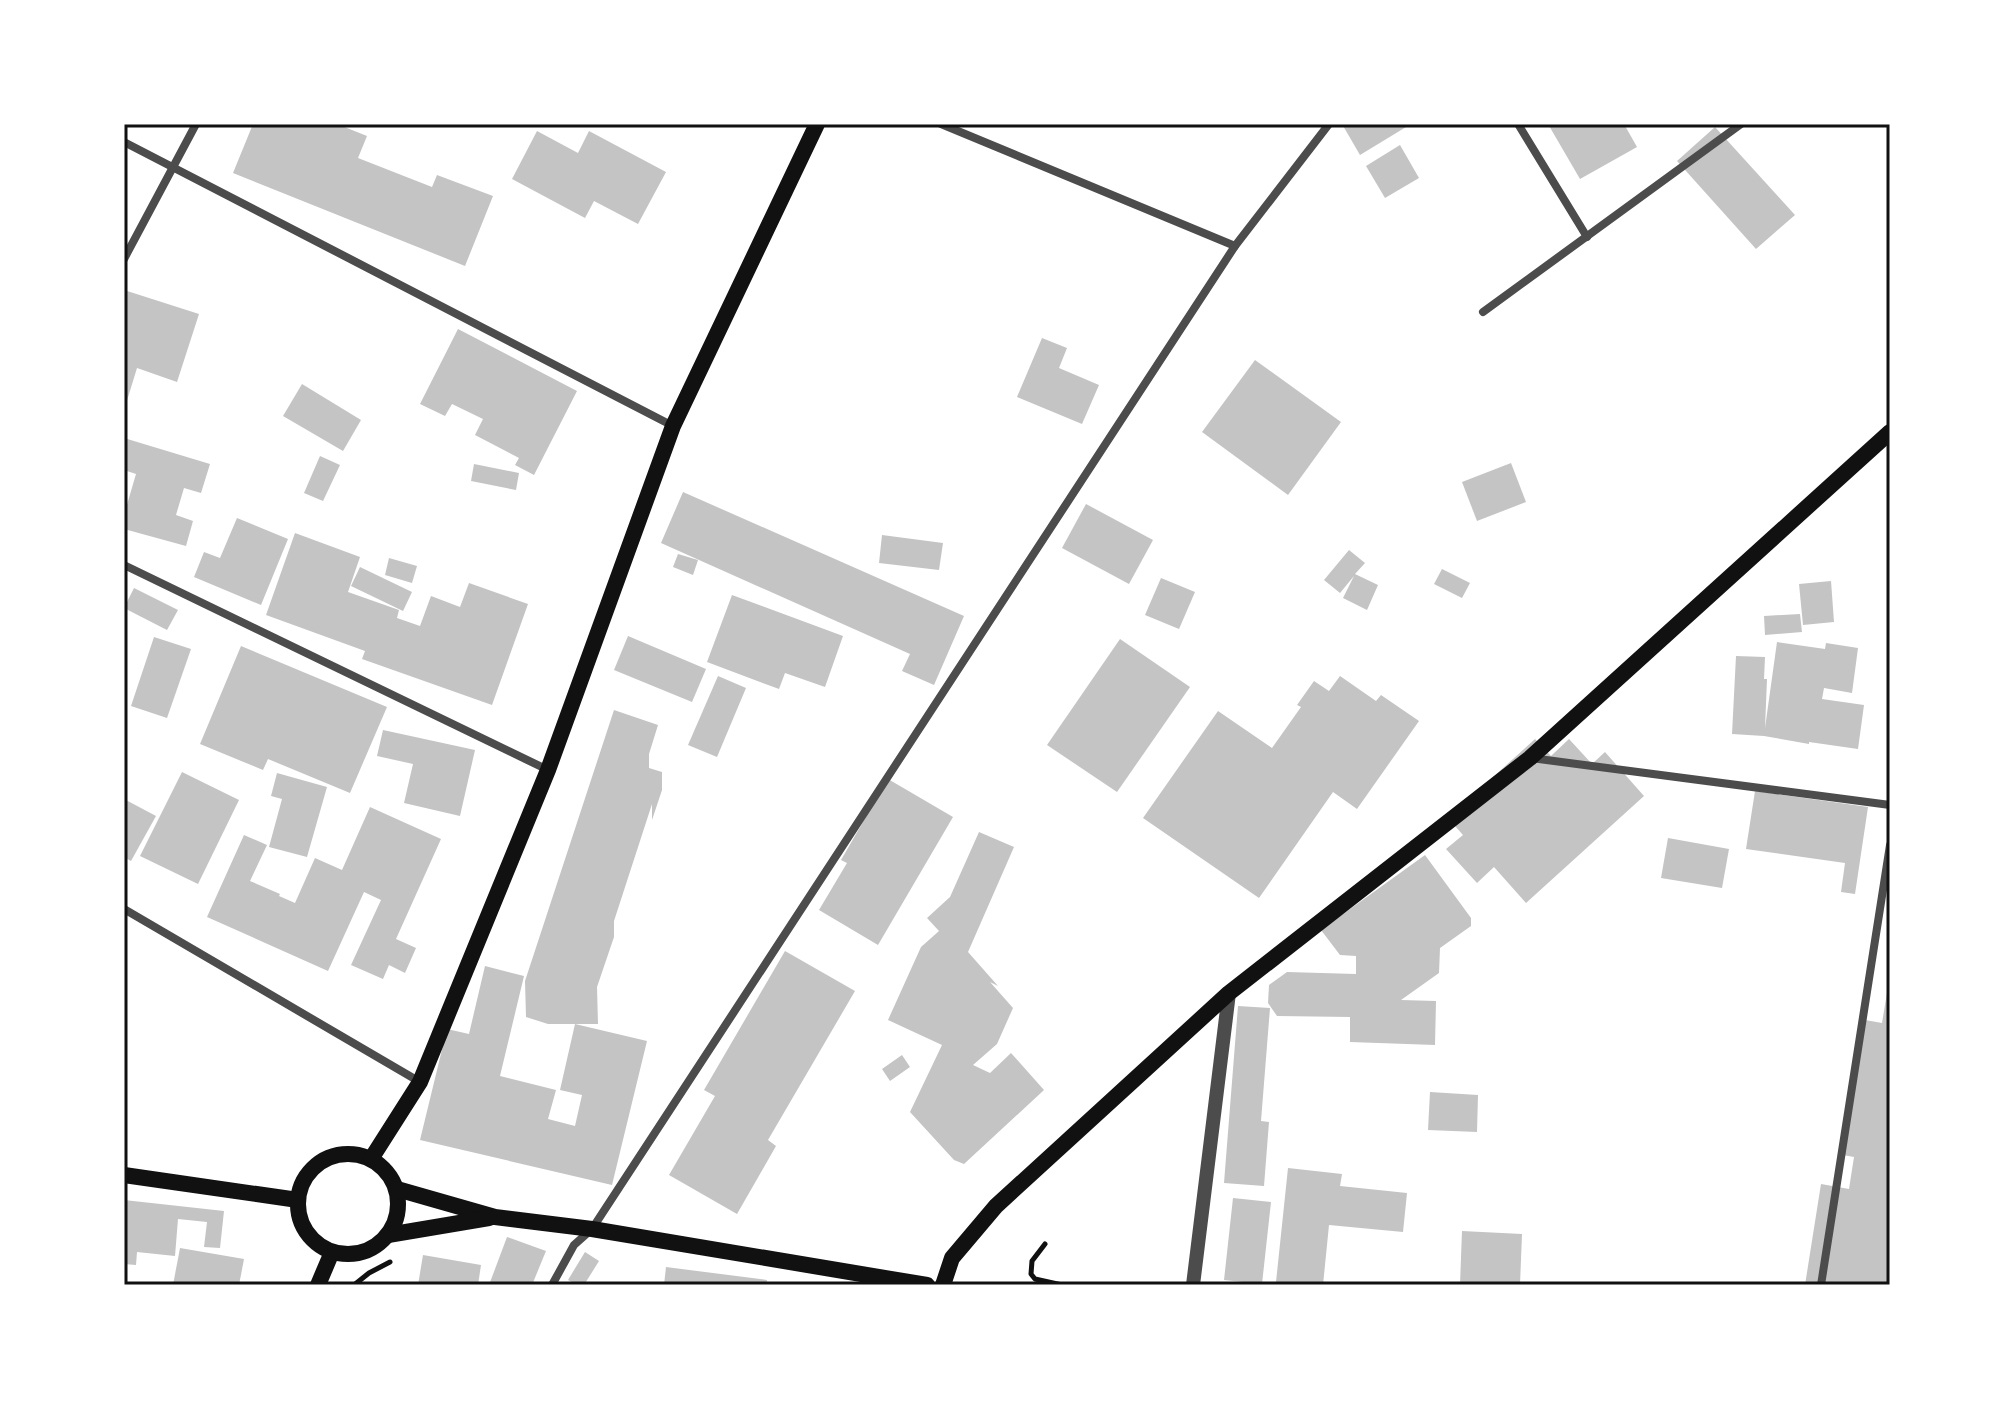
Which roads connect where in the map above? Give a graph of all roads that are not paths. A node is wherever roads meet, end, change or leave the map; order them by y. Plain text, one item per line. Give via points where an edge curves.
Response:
1 (196, 124) edge
2 (817, 124) edge
3 (941, 124) edge
4 (1329, 124) edge
5 (1518, 124) edge
6 (1741, 124) edge
7 (124, 142) edge
8 (173, 169) junction
9 (1587, 237) junction
10 (1235, 246) junction
11 (124, 259) edge
12 (1483, 312) dead end
13 (673, 426) junction
14 (1890, 432) edge
15 (124, 565) edge
16 (1530, 758) junction
17 (548, 770) junction
18 (1890, 805) edge
19 (1890, 845) edge
20 (124, 909) edge
21 (1229, 993) junction
22 (420, 1082) junction
23 (371, 1159) junction
24 (124, 1175) edge
25 (397, 1189) junction
26 (298, 1200) junction
27 (495, 1217) junction
28 (592, 1229) junction
29 (388, 1235) junction
30 (332, 1252) junction
31 (318, 1285) edge
32 (552, 1285) edge
33 (927, 1285) edge
34 (943, 1285) edge
35 (1193, 1285) edge
36 (1821, 1285) edge

1 - 8 street
2 - 13 main road
3 - 10 street
4 - 10 street
5 - 9 street
6 - 9 street
7 - 8 street
8 - 11 street
8 - 13 street
9 - 12 street
10 - 28 street
13 - 17 main road
14 - 16 main road
15 - 17 street
16 - 18 street
16 - 21 main road
17 - 22 main road
19 - 36 street
20 - 22 street
21 - 34 main road via 996,1206 952,1258
21 - 35 street
22 - 23 main road
23 - 25 main road
23 - 26 main road via 354,1154 321,1161 302,1183
24 - 26 main road
25 - 27 main road
25 - 29 main road via 397,1220
26 - 30 main road via 303,1227
27 - 28 main road
27 - 29 main road
28 - 32 street via 574,1245
28 - 33 main road
29 - 30 main road via 366,1251
30 - 31 main road

